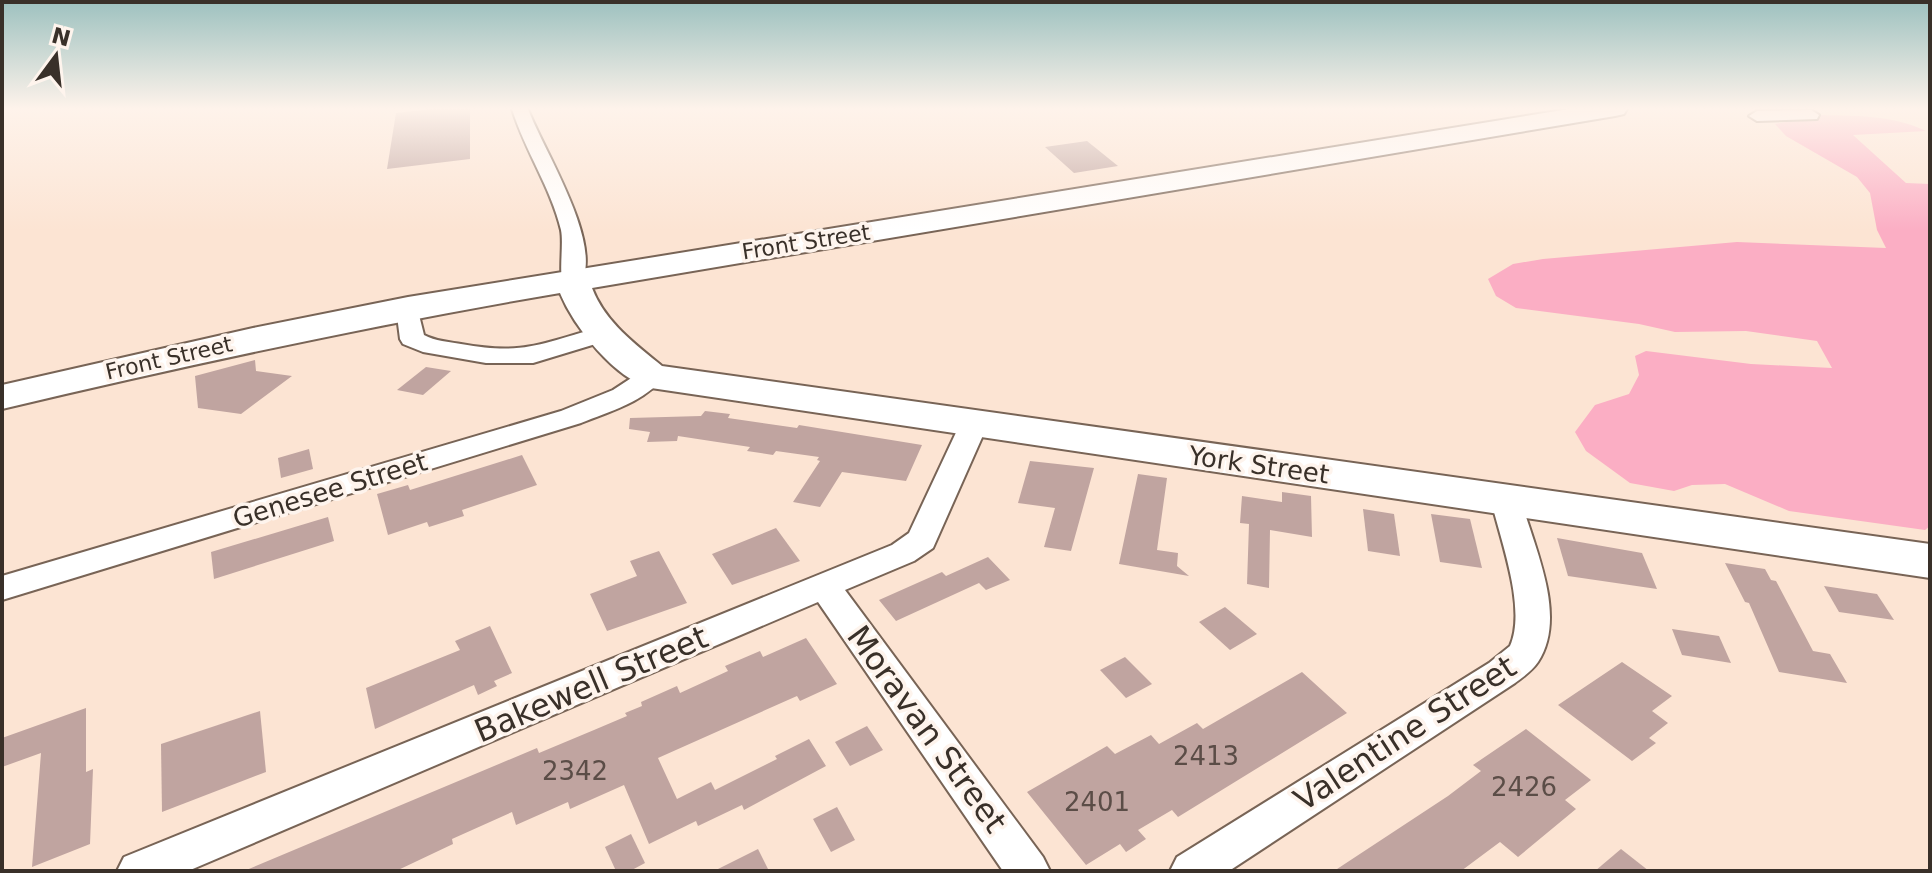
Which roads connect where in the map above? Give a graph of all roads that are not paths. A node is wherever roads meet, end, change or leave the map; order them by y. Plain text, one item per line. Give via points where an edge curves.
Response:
1 (533, 150) edge
2 (1367, 150) edge
3 (572, 280) junction
4 (408, 308) junction
5 (603, 334) junction
6 (651, 376) junction
7 (2, 397) edge
8 (974, 424) junction
9 (1506, 500) junction
10 (1930, 561) edge
11 (825, 587) junction
12 (2, 588) edge
13 (139, 871) edge
14 (1028, 871) edge
15 (1192, 871) edge

1 - 3 street via 566,212 574,249
2 - 3 street, Front Street
3 - 4 street, Front Street
3 - 5 street via 579,303
4 - 5 street via 412,339 423,345 500,356 547,352
4 - 7 street, Front Street
5 - 6 street
6 - 8 street, York Street
6 - 12 street, Genesee Street via 622,396 571,417
8 - 9 street, York Street
8 - 11 street, Bakewell Street via 922,540
9 - 10 street, York Street
9 - 15 street, Valentine Street via 1533,612 1526,653
11 - 13 street, Bakewell Street
11 - 14 street, Moravan Street

